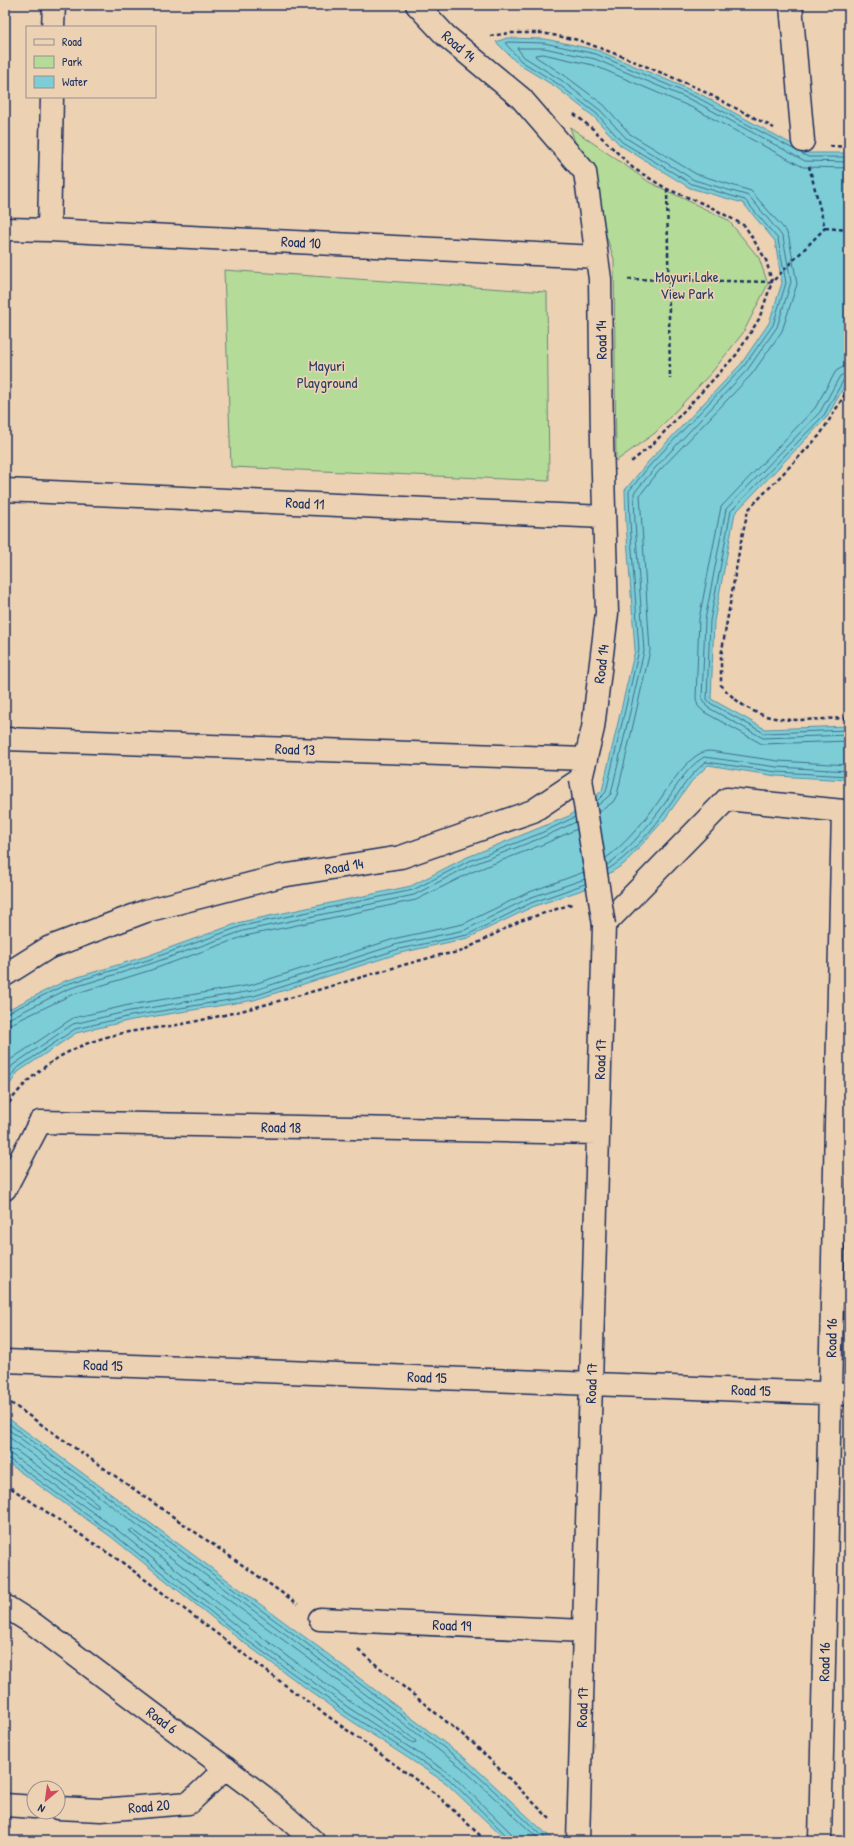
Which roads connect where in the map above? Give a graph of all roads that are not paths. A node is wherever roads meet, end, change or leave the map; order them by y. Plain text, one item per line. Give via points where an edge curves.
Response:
1 (54, 5) edge
2 (417, 5) edge
3 (791, 5) edge
4 (53, 26) edge
5 (52, 98) edge
6 (803, 141) road end
7 (5, 229) edge
8 (49, 230) junction
9 (597, 257) junction
10 (5, 490) edge
11 (604, 517) junction
12 (5, 739) edge
13 (584, 769) junction
14 (604, 925) junction
15 (5, 975) edge
16 (598, 1133) junction
17 (5, 1189) edge
18 (5, 1361) edge
19 (591, 1384) junction
20 (839, 1393) edge
21 (5, 1606) edge
22 (320, 1619) dead end
23 (584, 1630) junction
24 (226, 1768) junction
25 (5, 1805) edge
26 (26, 1806) edge
27 (66, 1808) edge
28 (313, 1841) edge
29 (578, 1841) edge
30 (820, 1841) edge

1 - 4 street
2 - 9 street, Road 14 via 446,36 521,98 585,172
3 - 6 street
5 - 8 street
7 - 8 street, Road 10
8 - 9 street, Road 10
9 - 11 street, Road 14 via 600,279
10 - 11 street, Road 11
11 - 13 street, Road 14 via 607,613 593,728
12 - 13 street, Road 13
13 - 14 street, Road 17, bridge
13 - 15 street, Road 14 via 533,811 400,857 281,876 146,911 48,948
14 - 16 street, Road 17
14 - 20 street, Road 16 via 727,799 843,811
16 - 17 street, Road 18 via 40,1122
16 - 19 street, Road 17
18 - 19 street, Road 15
19 - 20 street, Road 15
19 - 23 street, Road 17
20 - 30 street, Road 16
21 - 24 street, Road 6 via 35,1625
22 - 23 street, Road 19
23 - 29 street, Road 17
24 - 27 street, Road 20 via 189,1803 102,1810
24 - 28 street, Road 6 via 264,1797
25 - 26 street

